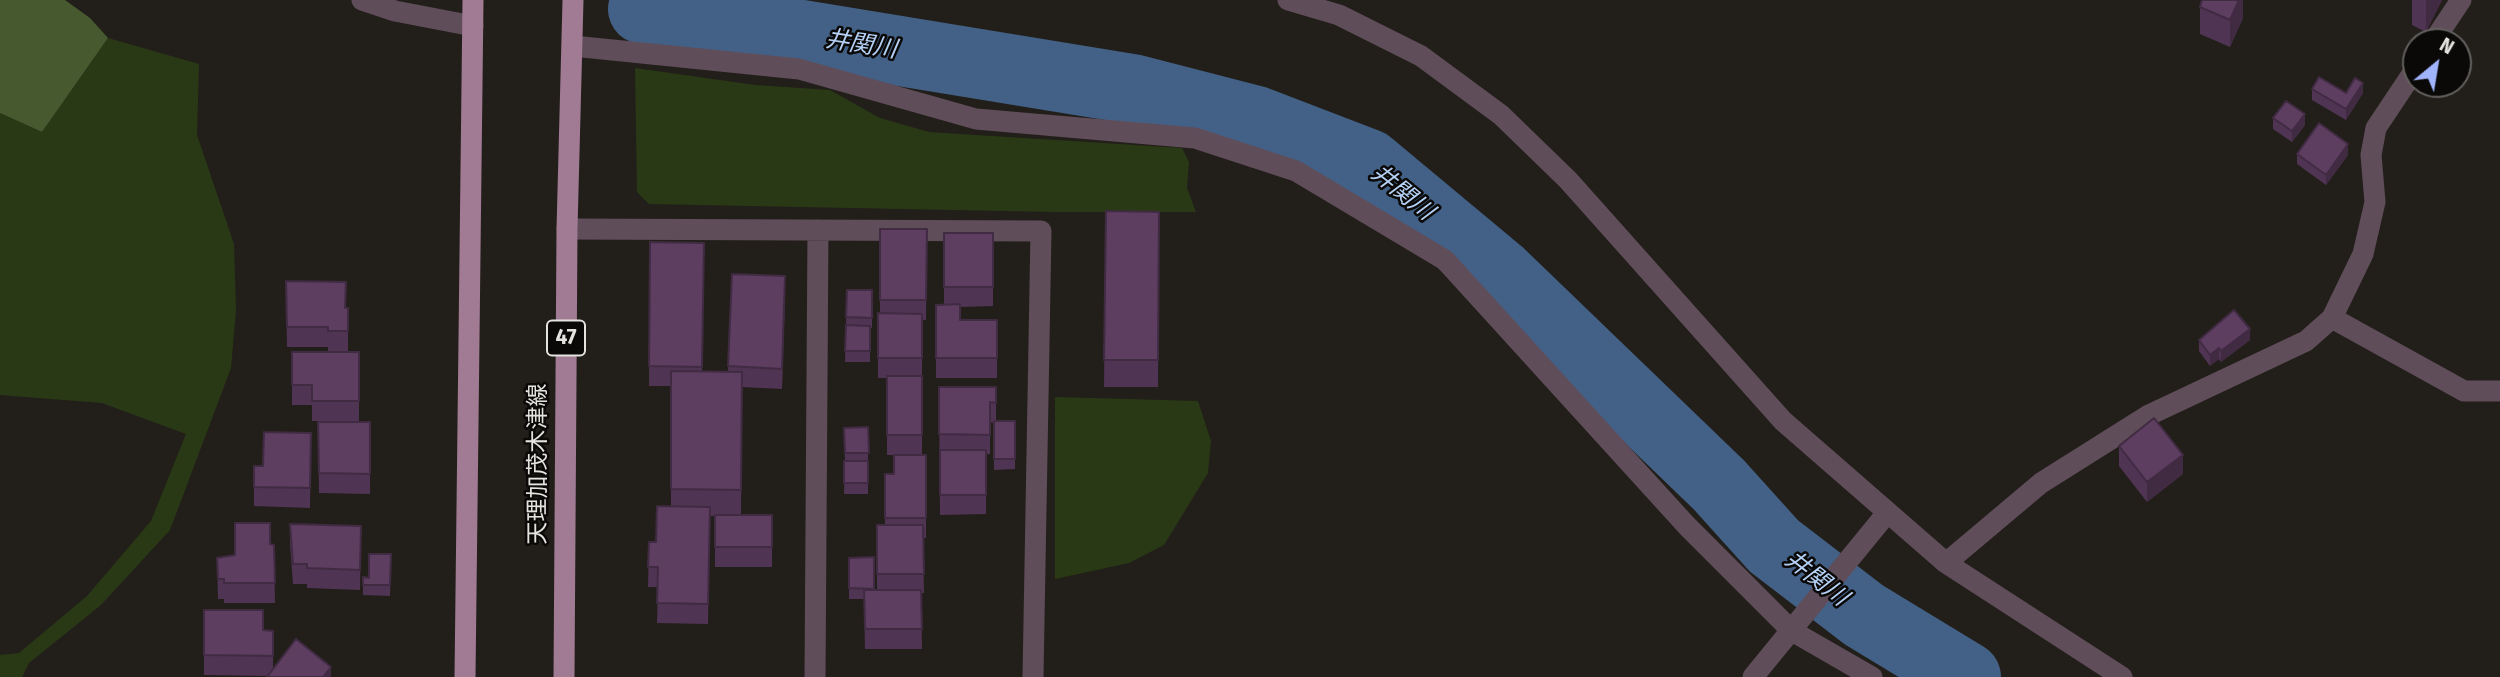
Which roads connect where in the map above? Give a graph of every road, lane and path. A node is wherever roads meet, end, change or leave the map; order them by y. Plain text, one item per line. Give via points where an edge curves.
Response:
1 (362, 0) edge
2 (473, 0) edge
3 (573, 0) edge
4 (1288, 0) edge
5 (2461, 0) edge
6 (472, 26) junction
7 (2442, 28) edge
8 (573, 46) junction
9 (2402, 89) edge
10 (567, 229) junction
11 (818, 230) junction
12 (2332, 318) junction
13 (2500, 391) edge
14 (1886, 513) junction
15 (1946, 563) junction
16 (1792, 631) junction
17 (465, 677) edge
18 (564, 677) edge
19 (815, 677) edge
20 (1033, 677) edge
21 (1753, 677) edge
22 (1872, 677) edge
23 (2122, 677) edge

1 - 6 street
2 - 6 main road
3 - 8 main road, 天理加茂木津線 / 47
4 - 14 street via 1339,15 1421,56 1501,115 1568,180 1783,421
5 - 7 street
6 - 17 main road
8 - 10 main road, 天理加茂木津線 / 47
8 - 16 street via 799,69 976,119 1195,138 1296,171 1445,260 1687,526
9 - 12 street via 2376,128 2371,155 2375,202 2363,254
10 - 11 street
10 - 18 main road, 天理加茂木津線 / 47
11 - 19 street
11 - 20 street via 1041,231
12 - 13 street via 2464,391
12 - 15 street via 2306,341 2148,415 2041,483
14 - 15 street
14 - 16 street
15 - 23 street
16 - 21 street
16 - 22 street

